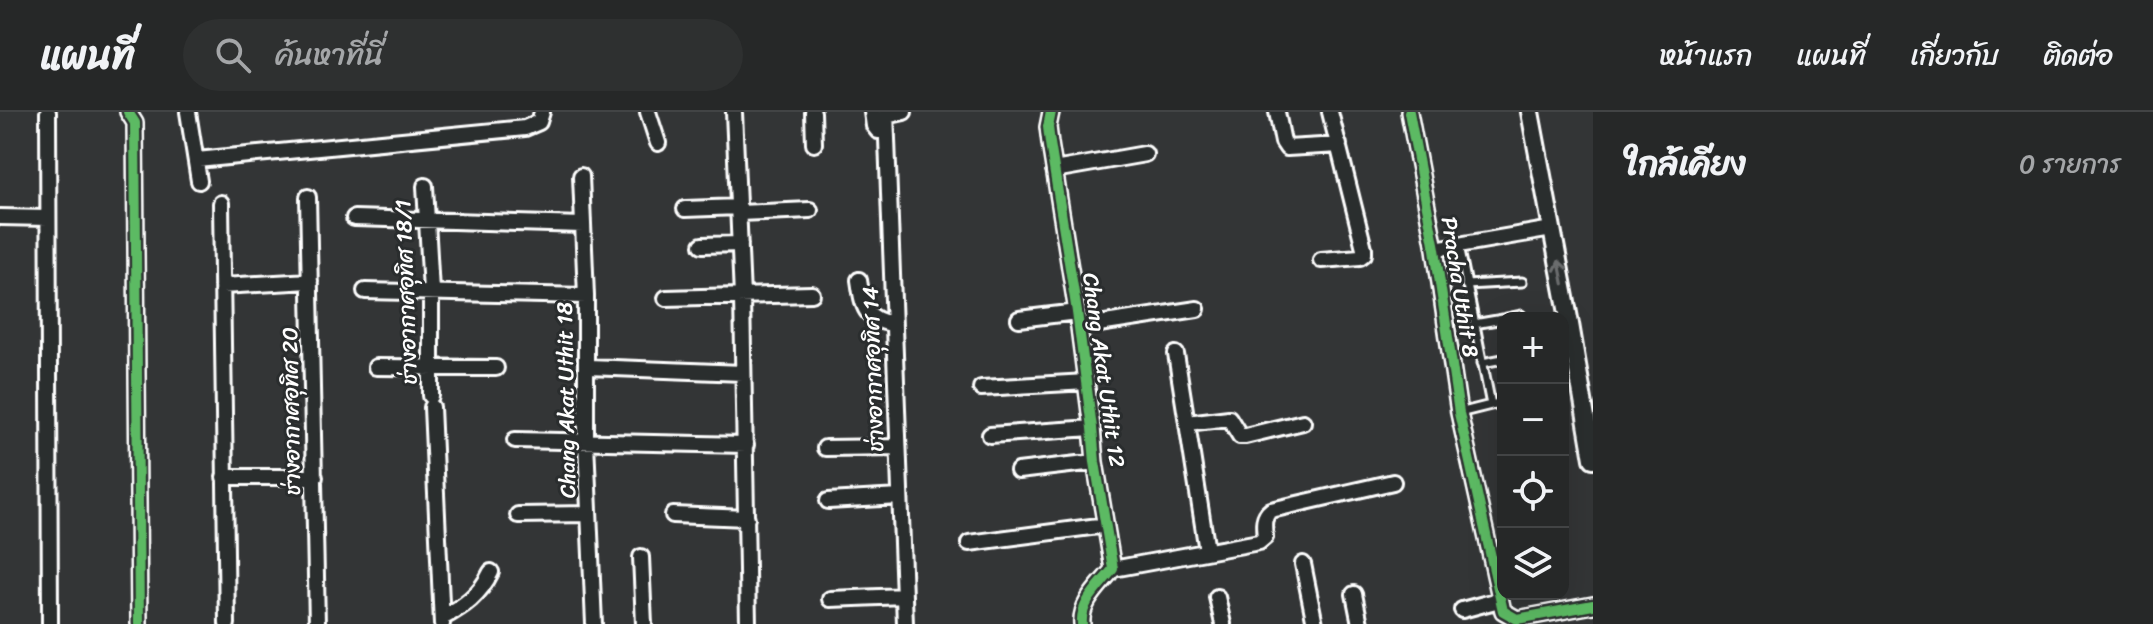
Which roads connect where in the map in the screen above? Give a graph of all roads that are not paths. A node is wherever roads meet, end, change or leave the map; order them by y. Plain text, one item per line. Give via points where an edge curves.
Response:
1 (48, 112) edge
2 (128, 112) edge
3 (188, 112) edge
4 (542, 112) edge
5 (648, 112) edge
6 (734, 112) edge
7 (813, 112) edge
8 (904, 112) edge
9 (1051, 112) edge
10 (1277, 112) edge
11 (1330, 112) edge
12 (1409, 112) edge
13 (1530, 112) edge
14 (882, 118) edge
15 (658, 143) dead end
16 (814, 144) dead end
17 (1339, 145) junction
18 (1145, 154) dead end
19 (197, 160) junction
20 (1054, 170) junction
21 (581, 176) dead end
22 (199, 181) dead end
23 (425, 186) dead end
24 (308, 197) dead end
25 (221, 203) dead end
26 (685, 209) dead end
27 (739, 210) junction
28 (810, 210) dead end
29 (0, 217) edge
30 (48, 218) junction
31 (354, 218) dead end
32 (427, 221) junction
33 (583, 225) junction
34 (1552, 229) junction
35 (740, 244) junction
36 (702, 245) dead end
37 (1459, 245) junction
38 (1435, 249) junction
39 (1321, 260) dead end
40 (859, 280) dead end
41 (310, 281) junction
42 (1522, 282) dead end
43 (1466, 285) junction
44 (222, 286) junction
45 (365, 291) dead end
46 (431, 291) junction
47 (812, 294) dead end
48 (586, 296) junction
49 (742, 297) junction
50 (666, 298) dead end
51 (1197, 309) dead end
52 (1019, 319) dead end
53 (1078, 320) junction
54 (1497, 320) edge
55 (893, 324) junction
56 (1474, 324) junction
57 (1176, 354) dead end
58 (1497, 360) edge
59 (1482, 363) junction
60 (376, 367) dead end
61 (588, 367) junction
62 (430, 368) junction
63 (496, 368) dead end
64 (743, 373) junction
65 (1087, 382) junction
66 (981, 388) dead end
67 (1497, 404) edge
68 (1491, 405) junction
69 (1459, 413) junction
70 (1303, 422) dead end
71 (1187, 423) junction
72 (1092, 428) junction
73 (990, 435) dead end
74 (515, 440) dead end
75 (586, 442) junction
76 (746, 445) junction
77 (898, 447) junction
78 (825, 448) dead end
79 (1593, 459) edge
80 (1095, 462) junction
81 (1018, 471) dead end
82 (224, 477) junction
83 (315, 477) junction
84 (1393, 482) dead end
85 (900, 497) junction
86 (828, 501) dead end
87 (589, 514) junction
88 (518, 515) dead end
89 (673, 515) dead end
90 (747, 518) junction
91 (1106, 525) junction
92 (969, 543) dead end
93 (1207, 551) junction
94 (641, 557) dead end
95 (1303, 564) dead end
96 (1113, 569) junction
97 (491, 572) dead end
98 (1497, 591) edge
99 (1354, 594) dead end
100 (904, 596) junction
101 (1217, 597) dead end
102 (830, 599) dead end
103 (1499, 600) joint
104 (1593, 605) edge
105 (1462, 610) dead end
106 (442, 621) edge
107 (50, 624) edge
108 (139, 624) edge
109 (227, 624) edge
110 (317, 624) edge
111 (594, 624) edge
112 (644, 624) edge
113 (748, 624) edge
114 (905, 624) edge
115 (1082, 624) edge
116 (1223, 624) edge
117 (1315, 624) edge
118 (1360, 624) edge

1 - 30 street
2 - 108 street via 135,123
3 - 19 street
4 - 19 street via 539,122 525,128
5 - 15 street
6 - 27 street
7 - 16 street
8 - 14 street
9 - 20 street, Chang Akat Uthit 12
10 - 17 street via 1287,148
11 - 17 street
12 - 38 street, Pracha Uthit 8
13 - 34 street
14 - 55 street, ช่างอากาศอุทิศ 14
17 - 39 street via 1364,254
18 - 20 street
19 - 22 street
20 - 53 street, Chang Akat Uthit 12
21 - 33 street, Chang Akat Uthit 18
23 - 32 street, ช่างอากาศอุทิศ 18/1
24 - 41 street, ช่างอากาศอุทิศ 20
25 - 44 street
26 - 27 street
27 - 28 street
27 - 35 street
29 - 30 street
30 - 107 street
31 - 32 street
32 - 33 street
32 - 46 street, ช่างอากาศอุทิศ 18/1
33 - 48 street, Chang Akat Uthit 18
34 - 37 street
79 -> 34 street
35 - 36 street
35 - 49 street
37 - 38 street
37 - 43 lane
38 - 69 street, Pracha Uthit 8
40 - 55 street via 863,306 871,316
41 - 44 street
41 - 83 street, ช่างอากาศอุทิศ 20
42 - 43 lane
43 - 56 lane
44 - 82 street
45 - 46 street
46 - 48 street
46 - 62 street, ช่างอากาศอุทิศ 18/1
47 - 49 street
48 - 61 street, Chang Akat Uthit 18
49 - 50 street
49 - 64 street
51 - 53 street
52 - 53 street
53 - 65 street, Chang Akat Uthit 12
54 - 56 lane
55 - 77 street, ช่างอากาศอุทิศ 14
56 - 59 lane
57 - 71 street
58 - 59 lane
59 - 68 lane
60 - 62 street
61 - 64 street
61 - 75 street, Chang Akat Uthit 18
62 - 63 street
62 - 106 street, ช่างอากาศอุทิศ 18/1
64 - 76 street
65 - 66 street
65 - 72 street, Chang Akat Uthit 12
67 - 68 lane
68 - 69 lane
69 - 98 street, Pracha Uthit 8
70 - 71 street via 1245,436 1229,418
71 - 93 street
72 - 73 street
72 - 80 street, Chang Akat Uthit 12
74 - 75 street
75 - 76 street
75 - 87 street, Chang Akat Uthit 18
76 - 90 street
77 - 78 street
77 - 85 street, ช่างอากาศอุทิศ 14
80 - 81 street
80 - 91 street, Chang Akat Uthit 12
82 - 83 street
82 - 109 street
83 - 110 street, ช่างอากาศอุทิศ 20
84 - 93 street via 1271,510 1264,520 1263,540
85 - 86 street
85 - 100 street, ช่างอากาศอุทิศ 14
87 - 88 street
87 - 111 street, Chang Akat Uthit 18
89 - 90 street
90 - 113 street
91 - 92 street
91 - 96 street, Chang Akat Uthit 12
93 - 96 street
94 - 112 street
95 - 117 street
96 - 115 street via 1084,606
97 - 106 street via 466,605
99 - 118 street
100 - 102 street
100 - 114 street, ช่างอากาศอุทิศ 14
101 - 116 street
103 - 104 street via 1503,611 1517,619
103 - 105 street

